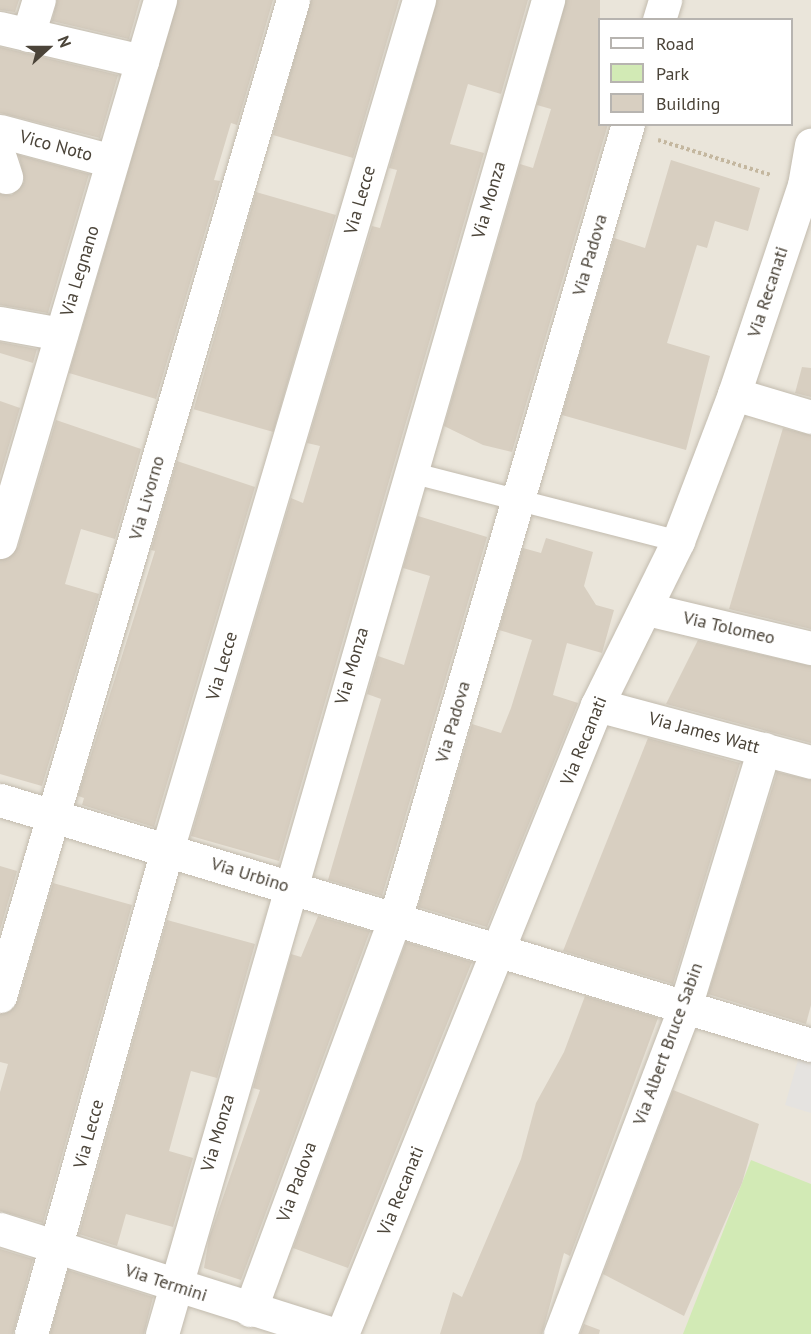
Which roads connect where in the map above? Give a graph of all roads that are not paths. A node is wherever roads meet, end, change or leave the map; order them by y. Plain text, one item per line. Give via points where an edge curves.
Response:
1 (39, 0) edge
2 (160, 0) edge
3 (292, 0) edge
4 (419, 0) edge
5 (548, 0) edge
6 (665, 0) edge
7 (660, 18) edge
8 (14, 32) edge
9 (142, 61) junction
10 (627, 128) edge
11 (0, 130) edge
12 (811, 144) edge
13 (112, 161) junction
14 (807, 186) edge
15 (0, 323) edge
16 (61, 334) junction
17 (734, 394) junction
18 (811, 417) edge
19 (410, 472) junction
20 (519, 499) junction
21 (678, 541) junction
22 (0, 542) edge
23 (647, 609) junction
24 (811, 648) edge
25 (597, 705) junction
26 (764, 750) junction
27 (811, 762) edge
28 (0, 800) edge
29 (54, 816) junction
30 (167, 850) junction
31 (288, 887) junction
32 (394, 919) junction
33 (501, 951) junction
34 (0, 996) edge
35 (685, 1007) junction
36 (808, 1044) edge
37 (0, 1229) edge
38 (58, 1248) junction
39 (176, 1286) junction
40 (249, 1310) junction
41 (31, 1334) edge
42 (162, 1334) edge
43 (333, 1334) edge
44 (342, 1334) edge
45 (560, 1334) edge

1 - 8 street
2 - 9 street, Via Legnano
3 - 29 street, Via Livorno
4 - 30 street, Via Lecce
5 - 19 street, Via Monza
6 - 7 street
8 - 9 street
9 - 13 street, Via Legnano
10 - 20 street, Via Padova
11 - 13 street, Vico Noto
12 - 14 street, Via Recanati
13 - 16 street, Via Legnano
14 - 17 street, Via Recanati
15 - 16 street
16 - 22 street, Via Legnano
17 - 18 street
17 - 21 street, Via Recanati
19 - 20 lane
19 - 31 street, Via Monza
20 - 21 lane
20 - 32 street, Via Padova
21 - 23 street, Via Recanati
23 - 24 street, Via Tolomeo
23 - 25 street, Via Recanati
25 - 26 street, Via James Watt
25 - 33 street, Via Recanati
26 - 27 street, Via James Watt
26 - 35 street, Via Albert Bruce Sabin
28 - 29 street, Via Urbino
29 - 30 street, Via Urbino
29 - 34 street, Via Livorno
30 - 31 street, Via Urbino
30 - 38 street, Via Lecce
31 - 32 street, Via Urbino
31 - 39 street, Via Monza
32 - 33 street, Via Urbino
32 - 40 street, Via Padova
33 - 35 street, Via Urbino
33 - 44 street, Via Recanati
35 - 36 street, Via Urbino
35 - 45 street, Via Albert Bruce Sabin
37 - 38 street, Via Termini
38 - 39 street, Via Termini
38 - 41 street, Via Lecce
39 - 40 street, Via Termini
39 - 42 street, Via Monza
40 - 43 street, Via Termini

